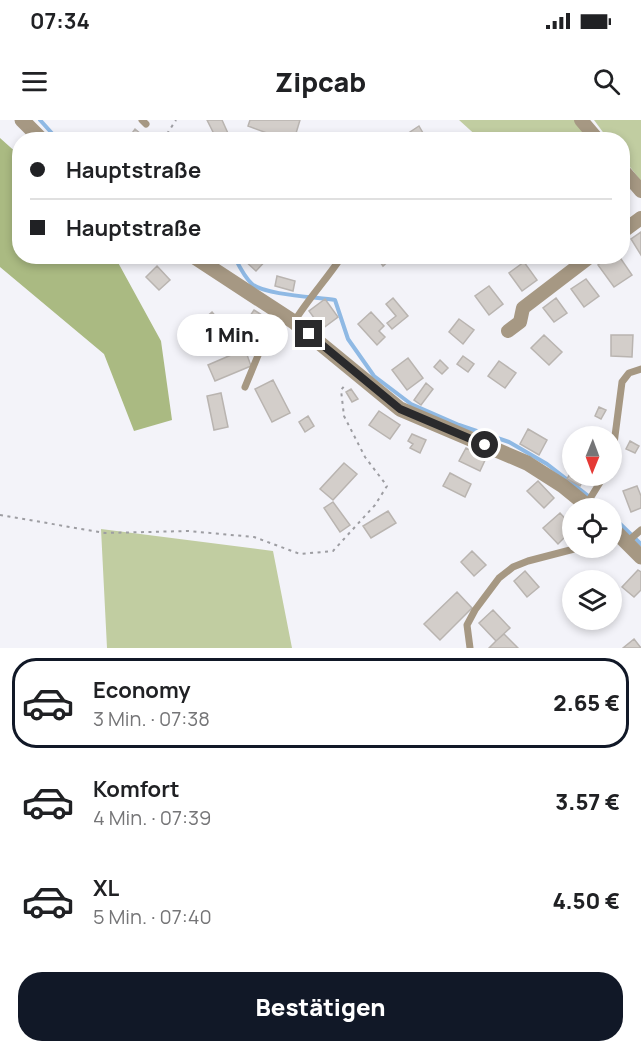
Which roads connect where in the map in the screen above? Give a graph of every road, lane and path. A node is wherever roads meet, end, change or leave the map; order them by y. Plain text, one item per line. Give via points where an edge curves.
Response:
1 (22, 120) edge
2 (581, 120) edge
3 (34, 132) edge
4 (591, 132) edge
5 (630, 178) edge
6 (641, 191) edge
7 (205, 264) edge
8 (336, 264) edge
9 (581, 264) edge
10 (288, 318) junction
11 (508, 331) dead end
12 (641, 369) edge
13 (356, 372) junction
14 (245, 387) dead end
15 (616, 426) edge
16 (579, 498) edge
17 (0, 514) edge
18 (641, 530) edge
19 (622, 535) edge
20 (622, 540) edge
21 (562, 552) edge
22 (641, 557) edge
23 (470, 648) edge

1 - 3 street
2 - 4 street
5 - 6 street
7 - 10 street
8 - 10 lane via 318,289
9 - 11 street via 523,308 520,322
10 - 13 street
10 - 14 lane via 259,353
12 - 15 lane via 629,373 622,382
13 - 16 street via 400,409 527,463
13 - 17 path via 341,390 344,416 365,457 387,486 333,551 300,554 254,537 188,531 105,533
18 - 19 lane
20 - 22 street
21 - 23 lane via 513,567 499,578 467,625

